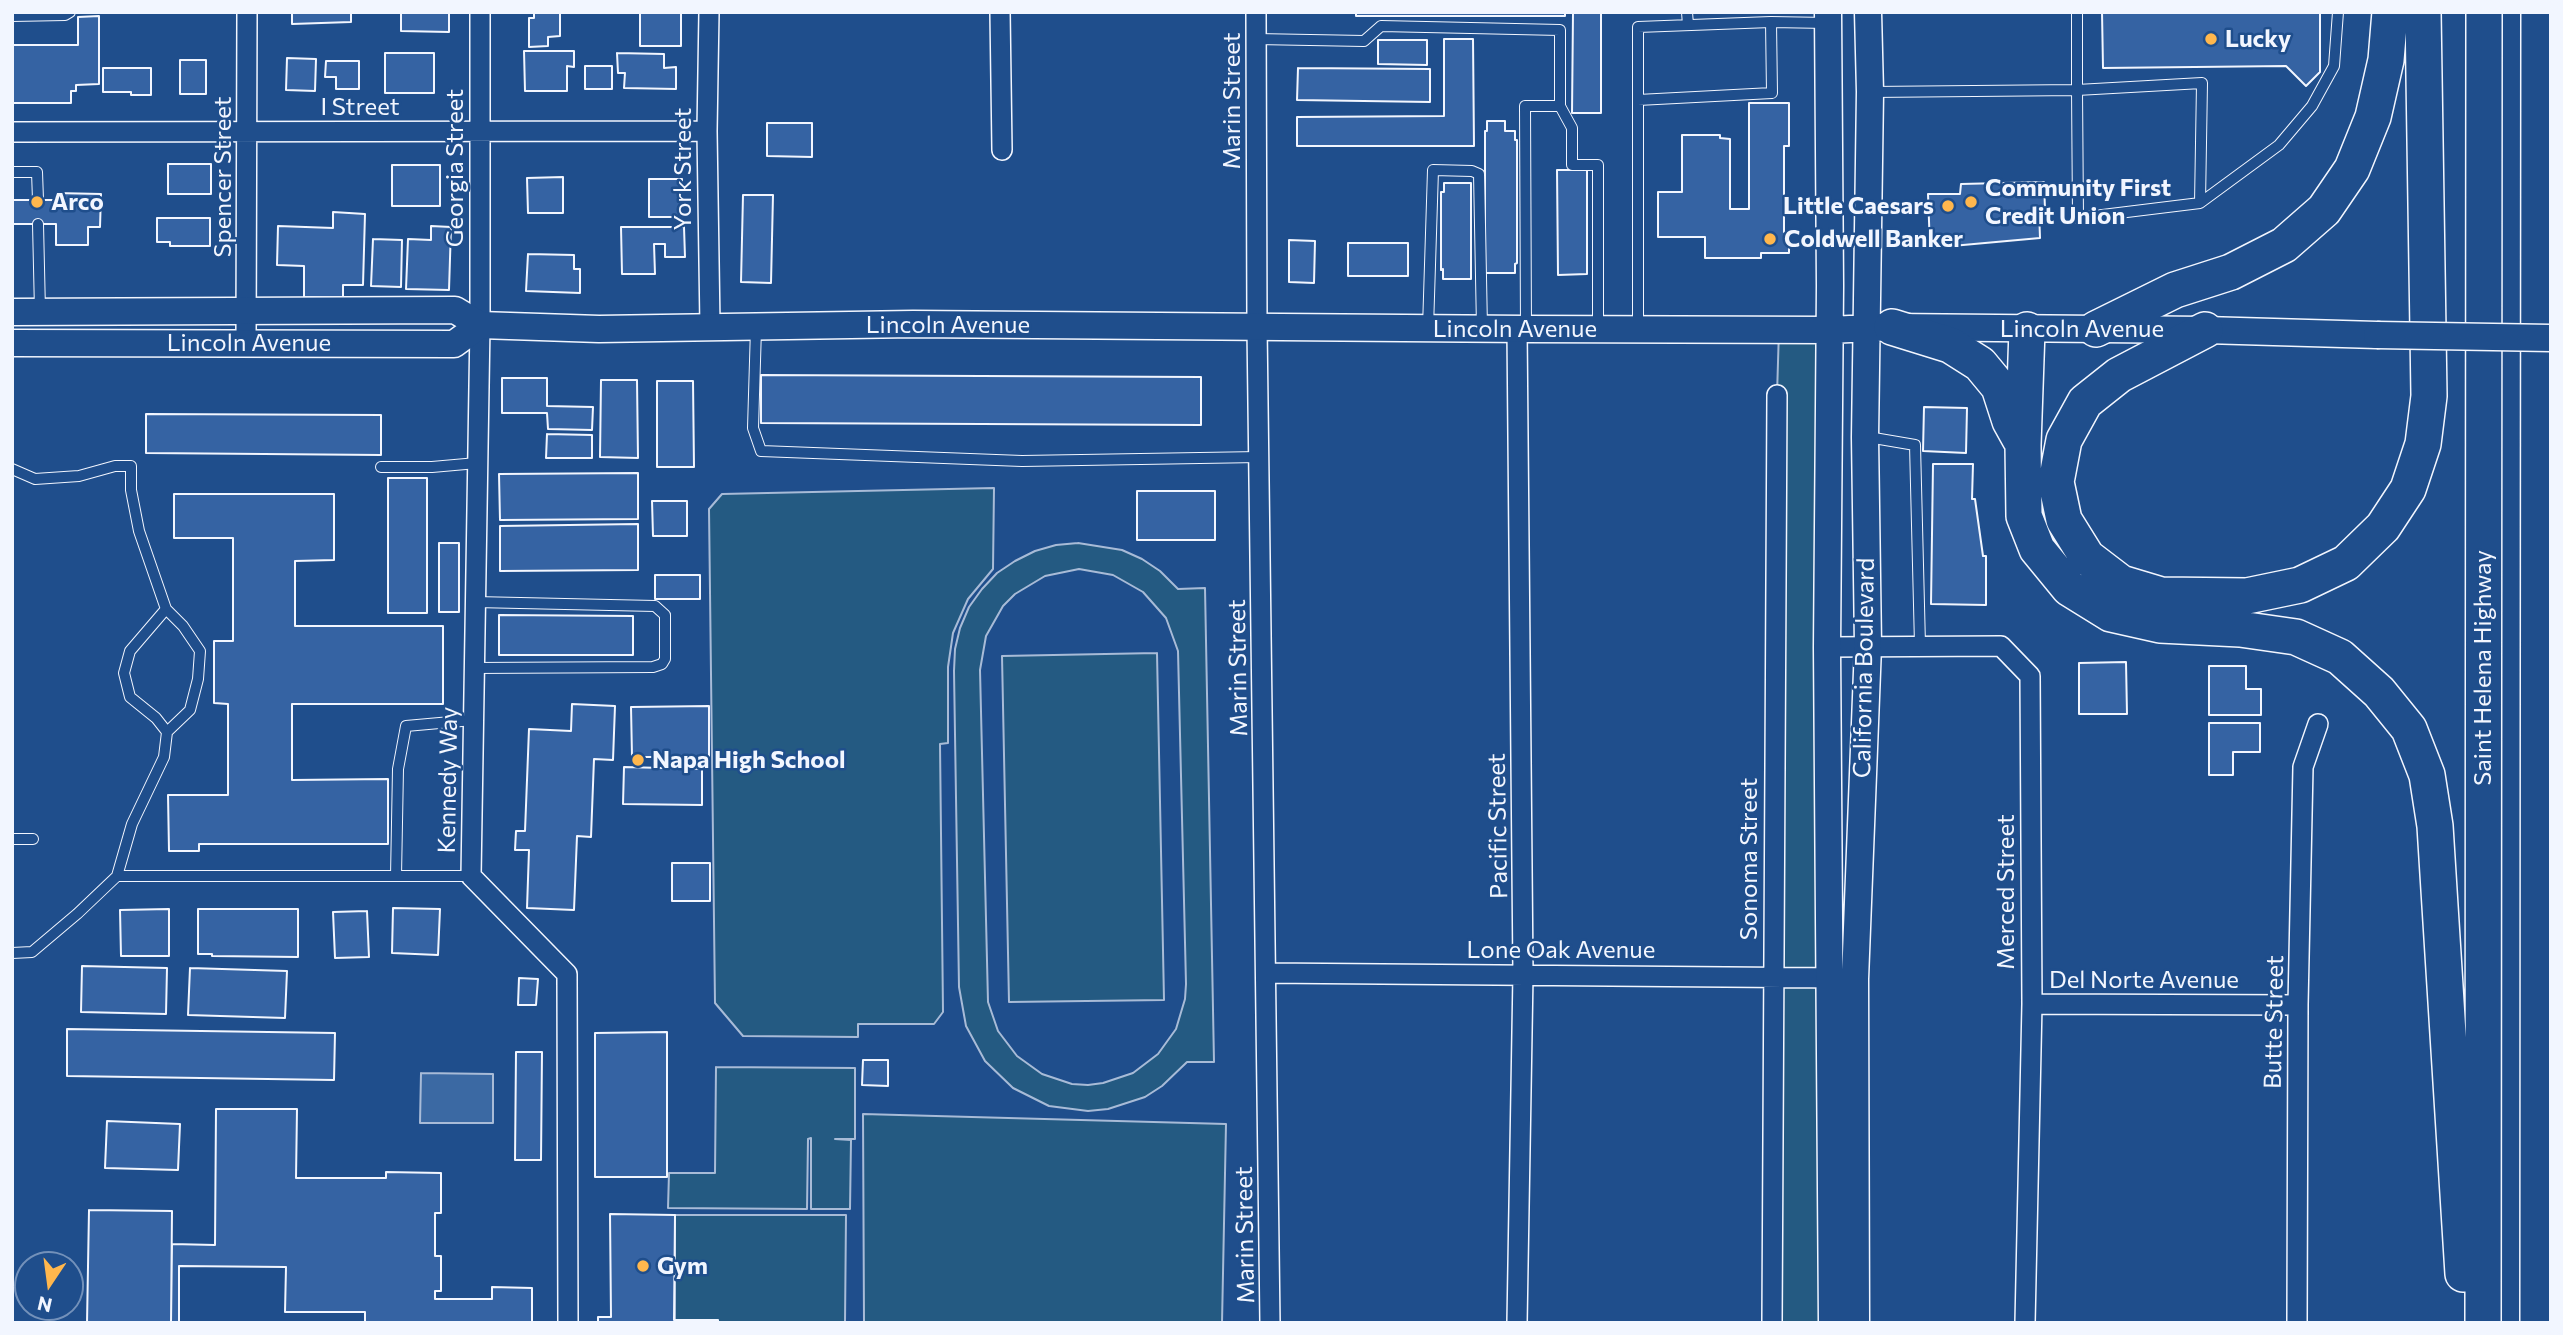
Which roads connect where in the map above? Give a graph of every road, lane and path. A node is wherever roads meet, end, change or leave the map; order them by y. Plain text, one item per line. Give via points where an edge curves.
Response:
1 (70, 12) edge
2 (247, 12) edge
3 (480, 12) edge
4 (709, 12) edge
5 (1000, 12) edge
6 (1256, 12) edge
7 (1687, 12) edge
8 (1868, 12) edge
9 (2077, 12) edge
10 (2338, 12) edge
11 (2390, 12) edge
12 (2423, 12) edge
13 (2484, 12) edge
14 (2539, 12) edge
15 (12, 16) edge
16 (1828, 18) edge
17 (1771, 22) junction
18 (1688, 25) junction
19 (1256, 39) junction
20 (2077, 90) junction
21 (1870, 92) junction
22 (1638, 100) junction
23 (1560, 106) junction
24 (248, 131) junction
25 (707, 131) junction
26 (12, 132) edge
27 (480, 132) junction
28 (1002, 150) dead end
29 (12, 172) edge
30 (38, 200) dead end
31 (2200, 203) junction
32 (38, 224) dead end
33 (246, 311) junction
34 (12, 312) edge
35 (40, 312) junction
36 (480, 325) junction
37 (710, 326) junction
38 (756, 327) junction
39 (1257, 327) junction
40 (1428, 328) junction
41 (1879, 328) junction
42 (1482, 329) junction
43 (1522, 329) junction
44 (1598, 329) junction
45 (1638, 329) junction
46 (2096, 329) junction
47 (1829, 330) junction
48 (2027, 330) junction
49 (2204, 330) junction
50 (2551, 338) edge
51 (246, 342) junction
52 (12, 343) edge
53 (1777, 395) dead end
54 (1865, 437) junction
55 (2023, 445) junction
56 (1259, 457) junction
57 (477, 463) junction
58 (381, 467) dead end
59 (12, 469) edge
60 (475, 602) junction
61 (166, 609) junction
62 (2551, 636) edge
63 (1920, 645) junction
64 (1868, 646) junction
65 (1827, 647) junction
66 (474, 668) junction
67 (473, 720) junction
68 (2318, 724) dead end
69 (167, 732) junction
70 (12, 839) edge
71 (33, 839) dead end
72 (117, 876) junction
73 (396, 876) junction
74 (471, 876) junction
75 (2538, 904) junction
76 (12, 953) edge
77 (1267, 973) junction
78 (1523, 974) junction
79 (1772, 976) junction
80 (1843, 978) junction
81 (2032, 1004) junction
82 (2298, 1005) junction
83 (568, 1323) edge
84 (1270, 1323) edge
85 (1517, 1323) edge
86 (1772, 1323) edge
87 (1832, 1323) edge
88 (1856, 1323) edge
89 (2025, 1323) edge
90 (2297, 1323) edge
91 (2467, 1323) edge
92 (2483, 1323) edge
93 (2538, 1323) edge

1 - 15 lane
2 - 24 street, Spencer Street
3 - 27 street, Georgia Street
4 - 25 street, York Street
5 - 28 street
6 - 19 street, Marin Street
7 - 18 lane
8 - 21 main road, California Boulevard
9 - 20 lane
10 - 31 lane via 2334,66 2312,106 2279,145
11 - 46 highway via 2386,61 2373,117 2352,169 2324,210 2284,245 2231,272 2175,289
12 - 49 highway via 2429,397 2423,444 2407,489 2383,527 2346,563 2300,585 2247,596 2161,595 2121,583 2087,557 2064,520 2056,482 2064,440 2085,402 2119,375
13 - 92 highway, Saint Helena Highway
14 - 75 highway
16 - 17 lane
16 - 47 main road, California Boulevard
17 - 18 lane
17 - 22 lane via 1772,93
18 - 22 lane via 1638,27
19 - 23 lane via 1364,41 1381,26 1560,30
19 - 39 street, Marin Street
20 - 21 lane
20 - 31 lane via 2202,83
20 - 31 lane via 2078,218
21 - 41 main road, California Boulevard
22 - 45 lane
23 - 43 lane via 1525,106
23 - 44 lane via 1572,128 1572,165 1598,165
24 - 26 street, I Street
24 - 27 street, I Street
24 - 33 street, Spencer Street
25 - 27 street, I Street
25 - 37 street, York Street
27 - 36 street, Georgia Street
29 - 30 lane via 37,172
32 - 35 lane
33 - 35 main road, Lincoln Avenue
33 - 36 main road, Lincoln Avenue via 455,310
33 - 51 street, Spencer Street
34 - 35 main road, Lincoln Avenue
36 - 37 main road, Lincoln Avenue
36 - 51 main road, Lincoln Avenue via 454,344
36 - 57 street, Kennedy Way
37 - 38 main road, Lincoln Avenue
38 - 39 main road, Lincoln Avenue
38 - 56 lane via 753,428 761,451 1022,461
39 - 40 main road, Lincoln Avenue
39 - 56 street, Marin Street
40 - 42 main road, Lincoln Avenue
40 - 42 lane via 1433,170 1479,174
41 - 47 main road, Lincoln Avenue
41 - 48 main road, Lincoln Avenue
41 - 54 main road, California Boulevard
41 - 55 highway via 1950,345 1979,364 1999,387
42 - 43 main road, Lincoln Avenue
43 - 44 main road, Lincoln Avenue
43 - 78 street, Pacific Street
44 - 45 main road, Lincoln Avenue
45 - 47 main road, Lincoln Avenue
46 - 48 main road, Lincoln Avenue
46 - 49 main road, Lincoln Avenue
47 - 65 main road, California Boulevard
48 - 55 highway
49 - 50 main road, Lincoln Avenue, bridge
51 - 52 main road, Lincoln Avenue
53 - 79 street, Sonoma Street
54 - 63 lane via 1915,445
54 - 64 main road, California Boulevard
55 - 91 highway via 2024,516 2037,549 2070,588 2110,614 2160,625 2296,637 2340,657 2379,692 2409,729 2427,775 2435,826
56 - 77 street, Marin Street
57 - 58 lane
57 - 60 street, Kennedy Way
59 - 61 lane via 35,479 131,466 139,531
60 - 66 street, Kennedy Way
60 - 66 lane via 655,606 665,615 665,659 653,667
61 - 69 lane via 200,652 190,710
61 - 69 lane via 130,651 124,673 130,697
62 - 75 highway
63 - 64 street, Merced Street
63 - 81 street, Merced Street via 2001,646 2029,676
64 - 65 street, Merced Street
64 - 80 main road, California Boulevard
65 - 80 main road, California Boulevard
66 - 67 street, Kennedy Way
67 - 73 lane via 407,726 397,769
67 - 74 street, Kennedy Way
68 - 82 street, Butte Street via 2303,767
69 - 72 lane via 164,757 132,824
70 - 71 lane
72 - 73 lane
72 - 76 lane via 32,952
73 - 74 lane
74 - 83 street, Kennedy Way via 567,974
75 - 93 highway
77 - 78 street, Lone Oak Avenue
77 - 84 street, Marin Street
78 - 79 street, Lone Oak Avenue
78 - 85 street, Pacific Street
79 - 80 street, Lone Oak Avenue
79 - 86 street, Sonoma Street
80 - 87 main road, California Boulevard
80 - 88 main road, California Boulevard
81 - 82 street, Del Norte Avenue
81 - 89 street, Merced Street
82 - 90 street, Butte Street

